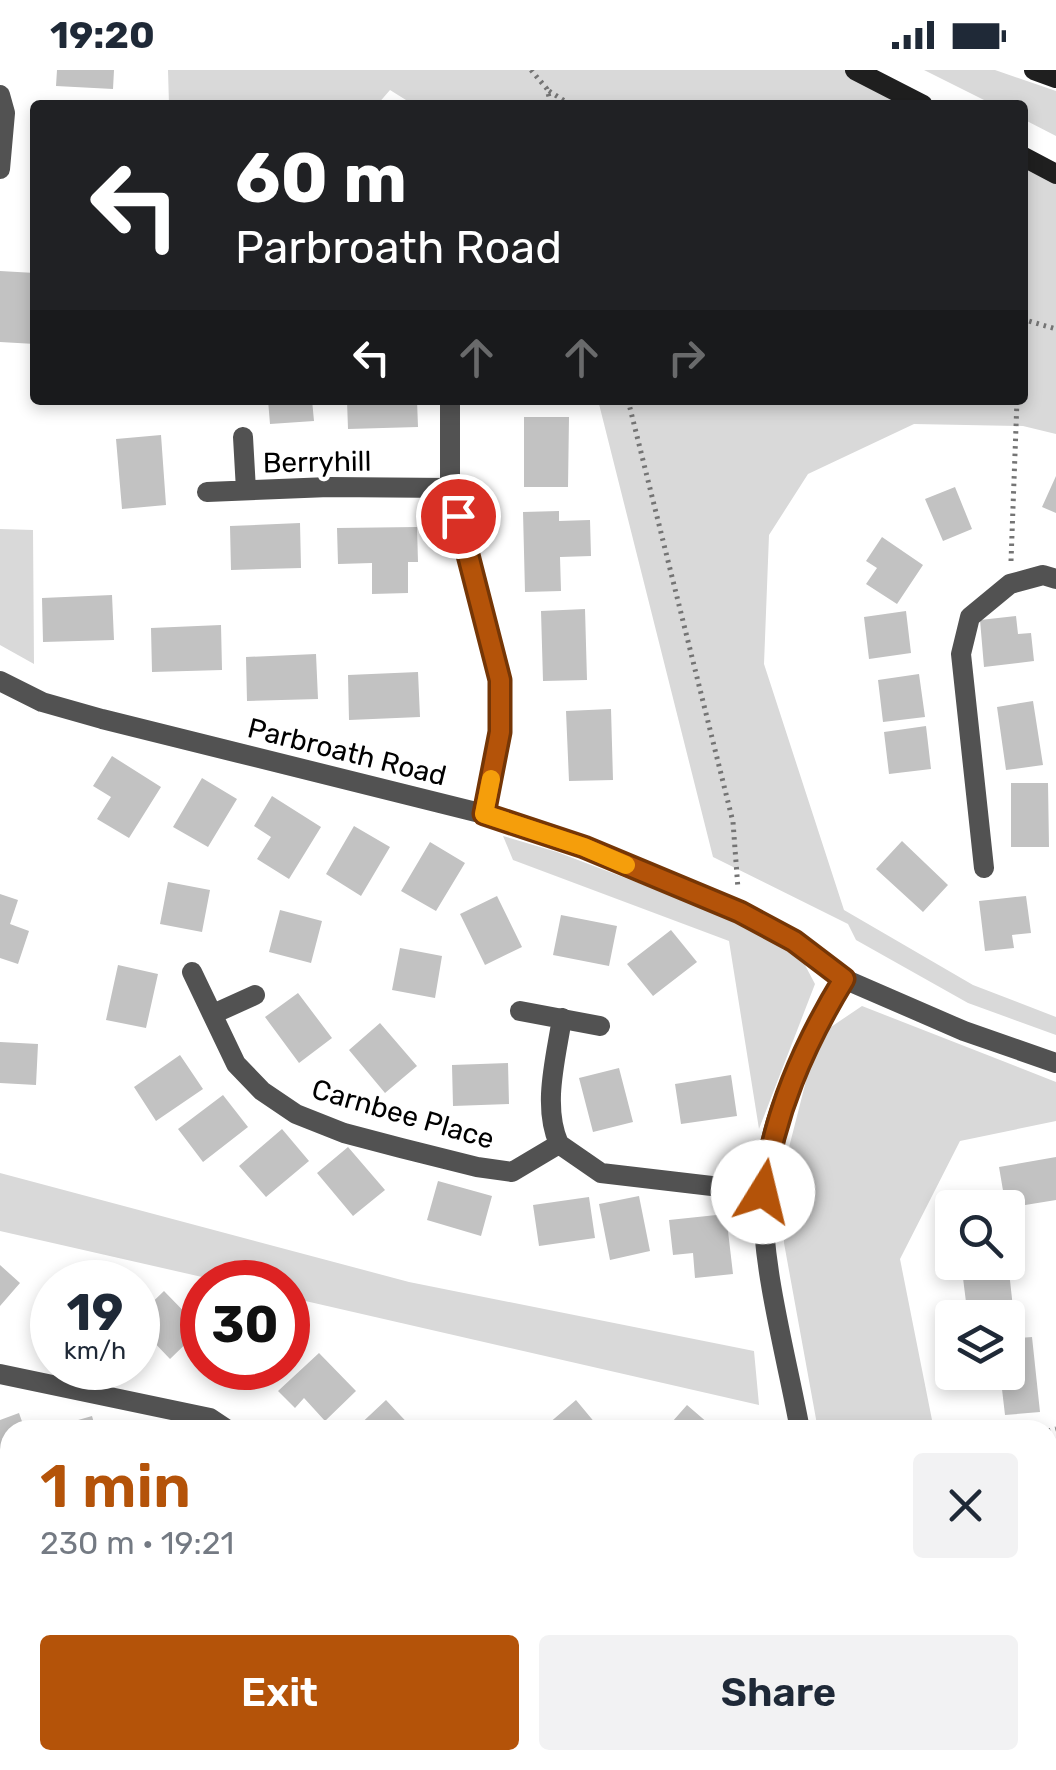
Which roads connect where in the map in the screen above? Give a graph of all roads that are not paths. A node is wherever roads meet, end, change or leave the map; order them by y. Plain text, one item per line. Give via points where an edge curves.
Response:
1 (855, 70) edge
2 (1034, 70) edge
3 (1056, 78) edge
4 (0, 96) edge
5 (913, 100) edge
6 (1028, 159) edge
7 (0, 169) edge
8 (1056, 174) edge
9 (450, 405) edge
10 (242, 437) dead end
11 (450, 488) junction
12 (246, 490) junction
13 (207, 492) dead end
14 (1056, 580) edge
15 (0, 681) edge
16 (484, 814) junction
17 (984, 868) dead end
18 (192, 972) dead end
19 (844, 979) junction
20 (255, 995) dead end
21 (520, 1011) dead end
22 (213, 1014) junction
23 (562, 1018) junction
24 (600, 1026) dead end
25 (1056, 1063) edge
26 (559, 1144) junction
27 (763, 1192) junction
28 (0, 1374) edge
29 (213, 1420) edge
30 (798, 1420) edge

1 - 5 main road
2 - 3 main road
4 - 7 street
6 - 8 main road
9 - 11 street
10 - 12 street, Berryhill
11 - 12 street, Berryhill
11 - 16 street via 500,680 500,732
12 - 13 street, Berryhill
14 - 17 street via 1043,575 1010,584 970,617 961,654
15 - 16 street, Parbroath Road via 102,720
16 - 19 street, Parbroath Road via 740,912
18 - 22 street, Carnbee Place
19 - 25 street, Parbroath Road
19 - 27 street via 788,1090
20 - 22 street
21 - 23 street
22 - 26 street, Carnbee Place via 236,1064 296,1114 382,1143 512,1172
23 - 24 street
23 - 26 street via 551,1101
26 - 27 street via 602,1172
27 - 30 street via 769,1264
28 - 29 street

